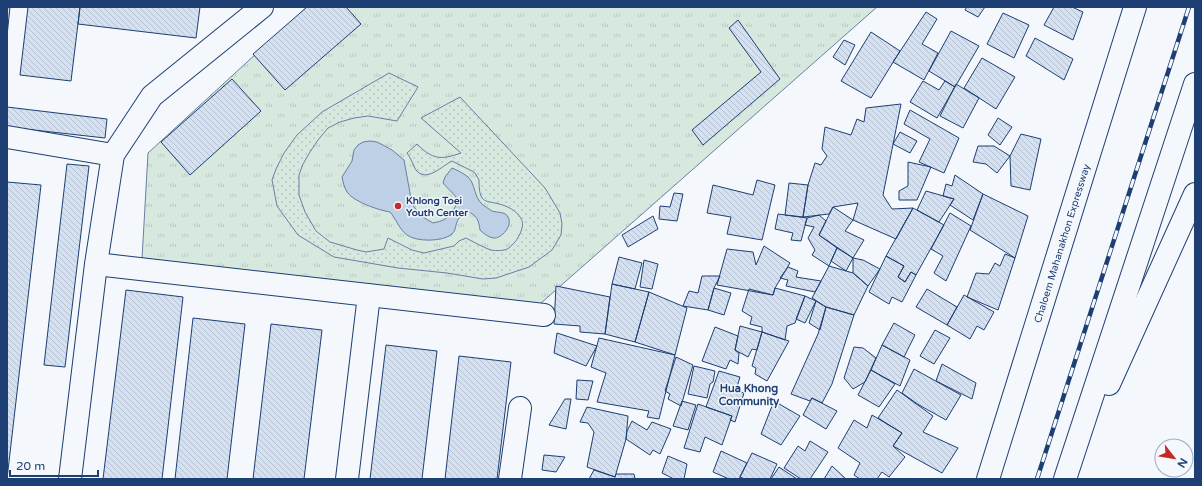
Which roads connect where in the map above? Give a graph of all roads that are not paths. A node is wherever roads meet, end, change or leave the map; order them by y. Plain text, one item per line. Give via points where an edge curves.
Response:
1 (262, 7) edge
2 (1135, 7) edge
3 (1195, 84) edge
4 (7, 138) edge
5 (113, 155) junction
6 (1195, 194) edge
7 (96, 264) junction
8 (369, 295) junction
9 (544, 315) dead end
10 (520, 408) dead end
11 (70, 479) edge
12 (347, 479) edge
13 (510, 479) edge
14 (988, 479) edge
15 (1066, 479) edge

1 - 5 main road via 152,96
2 - 14 main road, Chaloem Mahanakhon Expressway
3 - 15 main road
4 - 5 main road
5 - 7 main road
6 - 15 main road
7 - 8 main road
7 - 11 main road
8 - 9 main road
8 - 12 main road
10 - 13 main road

